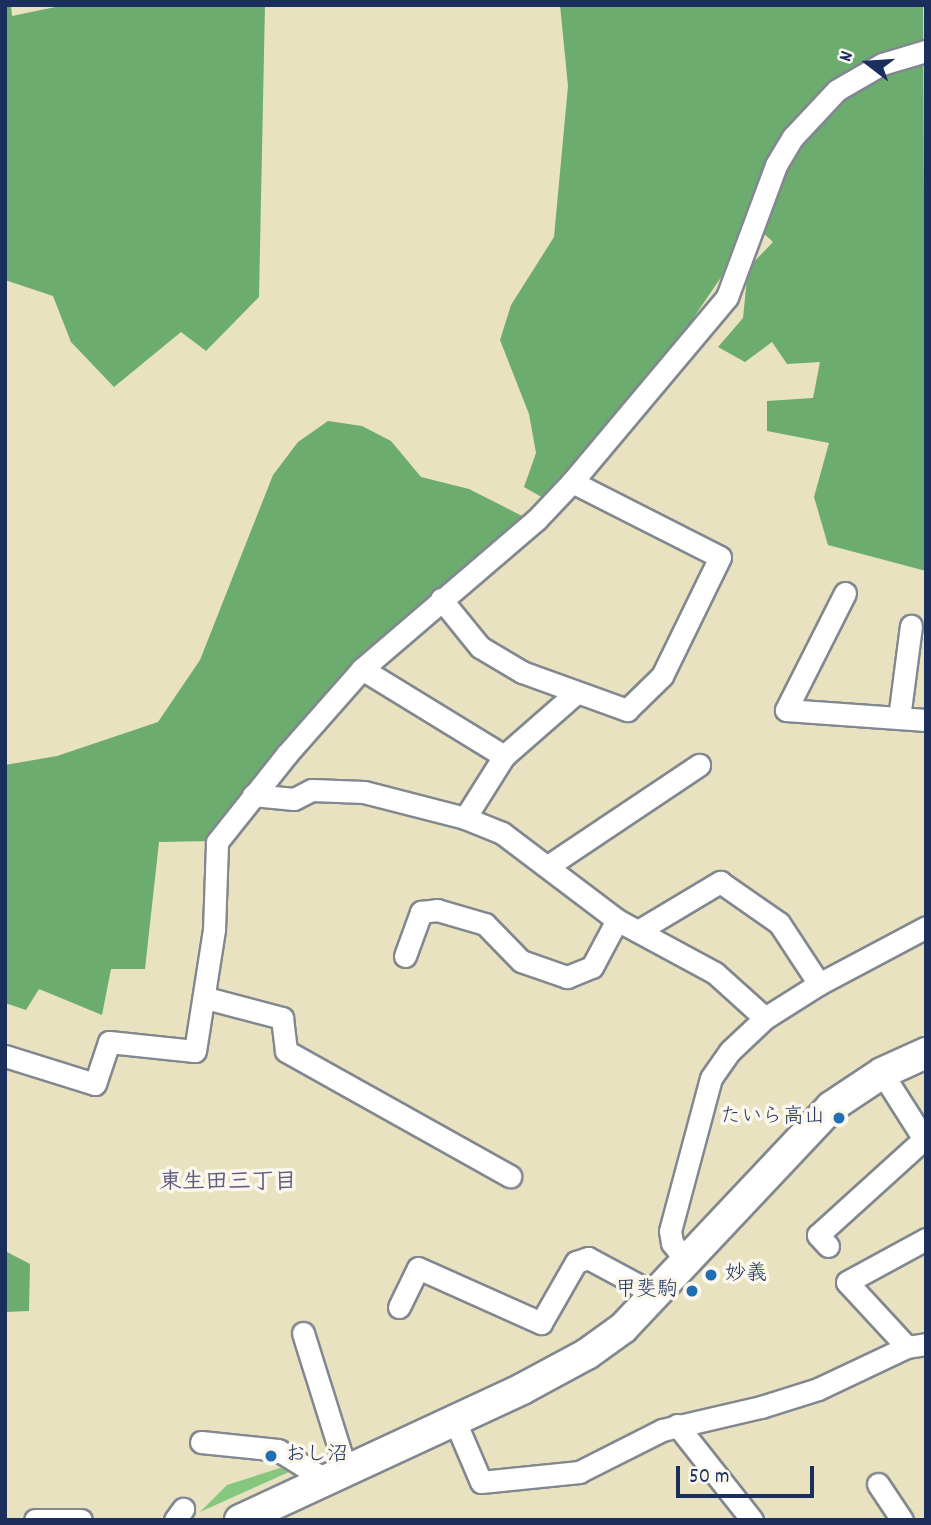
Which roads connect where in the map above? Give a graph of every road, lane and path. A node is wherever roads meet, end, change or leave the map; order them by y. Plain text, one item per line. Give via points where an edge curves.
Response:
1 (926, 51) edge
2 (572, 482) junction
3 (845, 593) dead end
4 (441, 599) junction
5 (911, 626) dead end
6 (362, 668) junction
7 (576, 693) junction
8 (899, 718) junction
9 (926, 720) edge
10 (504, 756) junction
11 (699, 765) dead end
12 (253, 795) junction
13 (465, 818) junction
14 (548, 866) junction
15 (617, 920) junction
16 (926, 927) edge
17 (638, 931) junction
18 (405, 956) dead end
19 (819, 984) junction
20 (206, 998) junction
21 (765, 1018) junction
22 (926, 1053) edge
23 (5, 1056) edge
24 (882, 1073) junction
25 (510, 1176) dead end
26 (926, 1239) edge
27 (828, 1246) dead end
28 (685, 1259) junction
29 (655, 1294) junction
30 (399, 1307) dead end
31 (303, 1333) dead end
32 (916, 1346) edge
33 (455, 1421) junction
34 (677, 1425) junction
35 (201, 1442) dead end
36 (336, 1475) junction
37 (878, 1485) dead end
38 (35, 1520) edge
39 (81, 1520) edge
40 (240, 1520) edge
41 (752, 1520) edge
42 (902, 1520) edge

1 - 2 street via 882,64 837,90 793,137 776,164 727,297
2 - 4 street via 537,519
2 - 7 street via 720,557 662,676 627,710
3 - 8 street via 786,710
4 - 6 street
4 - 7 street via 480,647 522,672
5 - 8 street
6 - 10 street
6 - 12 street
7 - 10 street
8 - 9 street
10 - 13 street
11 - 14 street
12 - 13 street via 294,799 312,790 365,792
12 - 20 street via 217,842
13 - 14 street via 502,833
14 - 15 street
15 - 17 street
15 - 18 street via 592,967 567,977 521,961 485,924 437,910 421,912
16 - 19 street
17 - 19 street via 720,882 779,923
17 - 21 street via 715,973
19 - 21 street
20 - 23 street via 195,1051 109,1042 95,1084
20 - 25 street via 282,1018 286,1051
21 - 28 street via 730,1051 711,1079 670,1231 672,1243
22 - 24 street
24 - 27 street via 923,1139 818,1235
24 - 28 street via 831,1107
26 - 32 street via 847,1282
28 - 29 street
29 - 30 street via 588,1258 576,1262 541,1323 418,1268
29 - 33 street via 623,1328 587,1354
31 - 36 street
32 - 34 street via 818,1389 761,1408
33 - 34 street via 481,1482 579,1472
33 - 36 street
34 - 41 street
35 - 36 street via 278,1450
36 - 40 street
37 - 42 street
38 - 39 street

